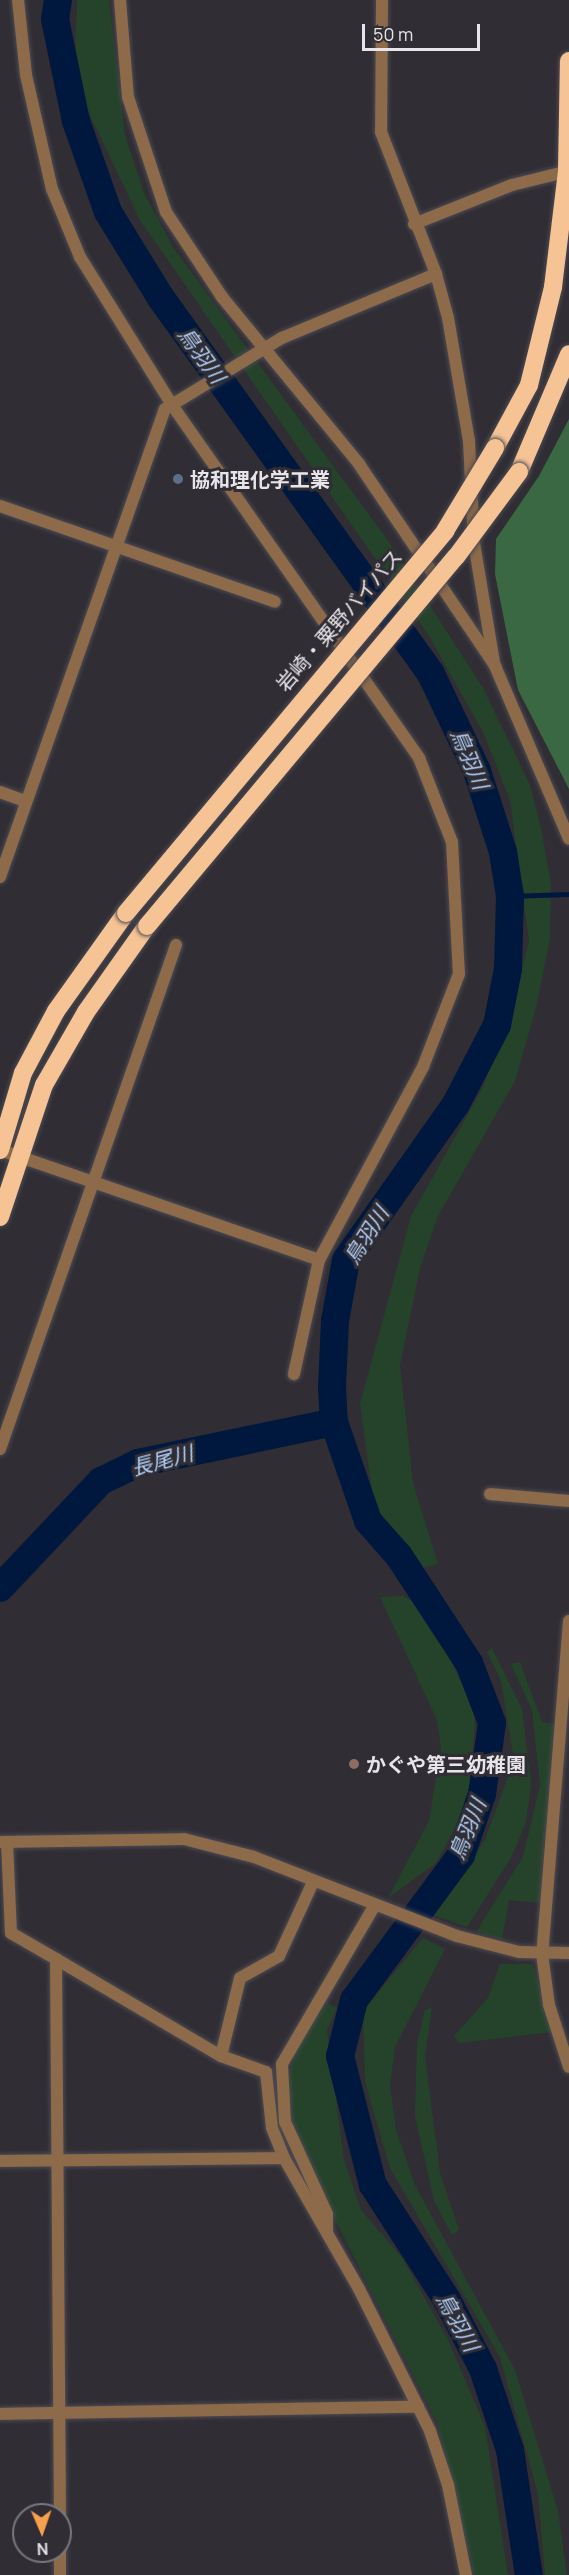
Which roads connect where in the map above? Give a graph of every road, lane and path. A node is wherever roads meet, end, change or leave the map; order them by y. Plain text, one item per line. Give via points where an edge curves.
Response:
1 (18, 0) edge
2 (120, 0) edge
3 (382, 0) edge
4 (569, 61) edge
5 (568, 171) edge
6 (414, 224) junction
7 (436, 274) junction
8 (262, 348) junction
9 (569, 354) edge
10 (176, 404) junction
11 (0, 506) edge
12 (117, 547) junction
13 (275, 602) dead end
14 (495, 666) junction
15 (0, 792) edge
16 (25, 801) junction
17 (569, 839) edge
18 (0, 877) edge
19 (176, 945) dead end
20 (0, 1150) edge
21 (19, 1157) junction
22 (91, 1184) junction
23 (0, 1217) edge
24 (320, 1260) junction
25 (294, 1374) dead end
26 (0, 1449) edge
27 (490, 1494) dead end
28 (569, 1501) edge
29 (569, 1621) edge
30 (4, 1842) edge
31 (313, 1882) junction
32 (378, 1906) junction
33 (569, 1953) edge
34 (542, 1954) junction
35 (56, 1959) junction
36 (221, 2056) junction
37 (569, 2067) edge
38 (284, 2158) junction
39 (59, 2160) junction
40 (0, 2161) edge
41 (327, 2235) junction
42 (418, 2408) junction
43 (0, 2414) edge
44 (58, 2415) junction
45 (60, 2503) edge
46 (466, 2575) edge

1 - 10 street via 26,75 52,189 80,257
2 - 8 street via 128,97 166,212 222,297
3 - 6 street via 381,132
4 - 5 highway, 岩崎・粟野バイパス
5 - 6 street via 512,185
5 - 20 highway, 岩崎・粟野バイパス, bridge via 553,287 529,385 495,448 445,531 126,913 50,1022 23,1073
6 - 7 street
7 - 8 street
7 - 14 street via 469,441 474,543
8 - 10 street
8 - 14 street via 358,464
9 - 21 highway, bridge via 519,472 456,557 147,926 86,1012 44,1085
10 - 12 street via 156,423
10 - 24 street via 329,636 419,758 452,842 459,974 423,1067
11 - 12 street
12 - 13 street
12 - 16 street
14 - 17 street
15 - 16 street
16 - 18 street
19 - 22 street
20 - 21 street
21 - 22 street
21 - 23 highway
22 - 24 street
22 - 26 street
24 - 25 street
27 - 28 street
29 - 34 street
30 - 31 street via 184,1839 254,1857
30 - 35 street via 11,1933
31 - 32 street
31 - 36 street via 279,1956 240,1978
32 - 34 street via 457,1936
32 - 41 street via 282,2064 285,2122 327,2214
33 - 34 street
34 - 37 street via 549,2005
35 - 36 street
35 - 39 street
36 - 38 street via 266,2072 272,2128
38 - 39 street
38 - 41 street
39 - 40 street
39 - 44 street
41 - 42 street
42 - 44 street
42 - 46 street via 448,2485
43 - 44 street
44 - 45 street

